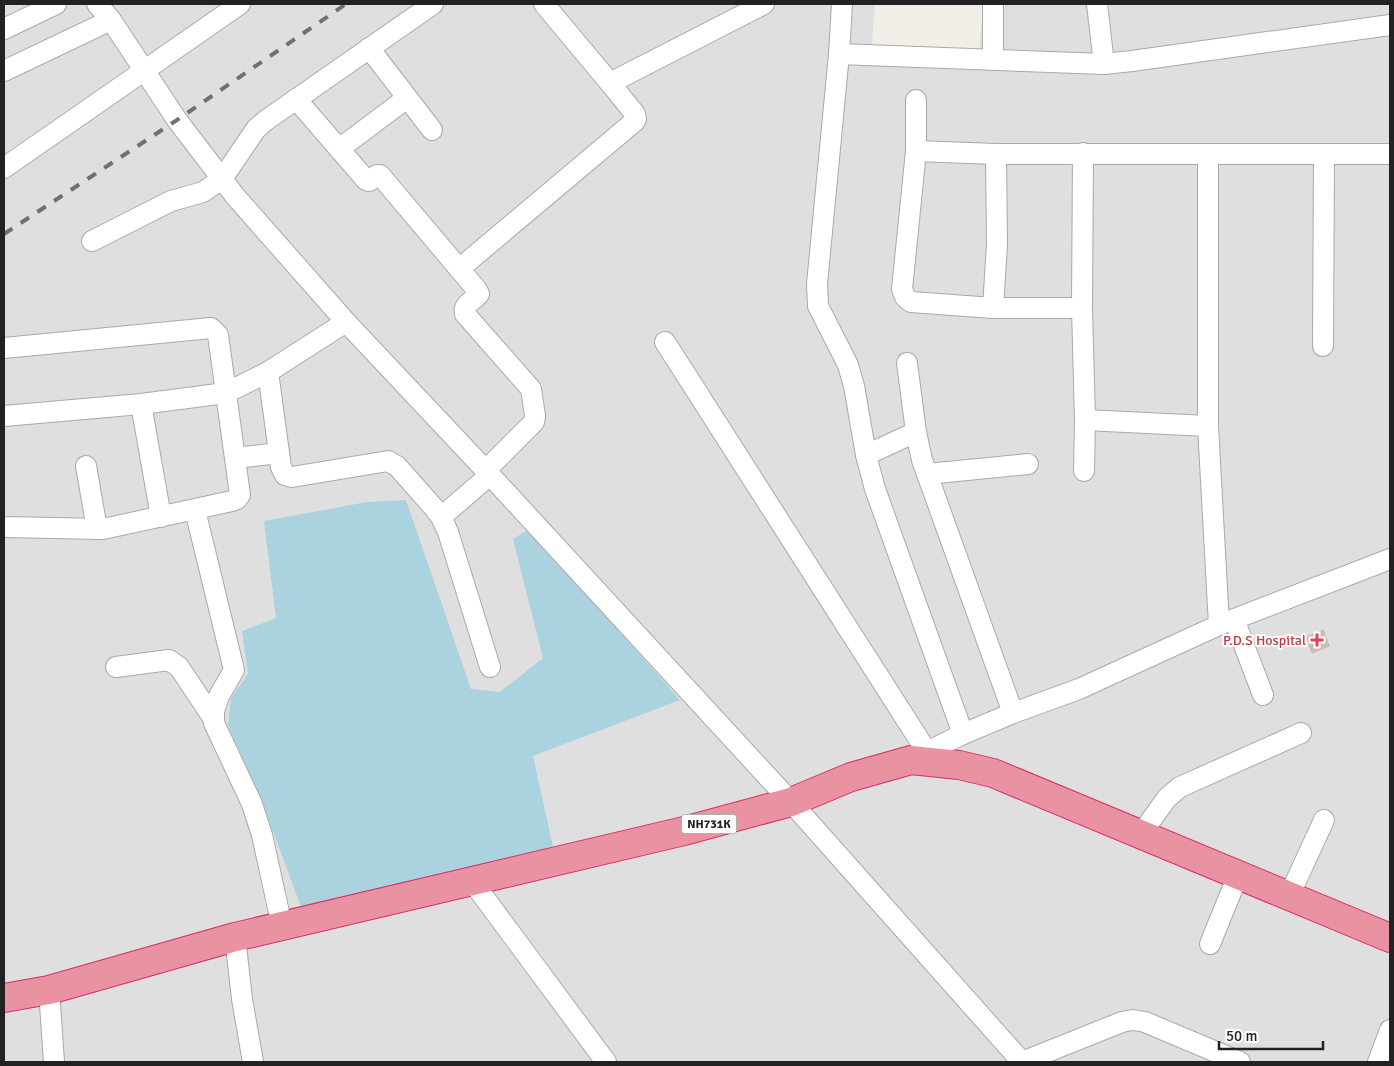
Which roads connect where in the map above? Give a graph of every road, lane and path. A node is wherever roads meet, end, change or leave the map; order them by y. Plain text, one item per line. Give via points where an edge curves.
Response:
1 (56, 4) edge
2 (97, 4) edge
3 (240, 4) edge
4 (433, 4) edge
5 (764, 4) edge
6 (842, 4) edge
7 (993, 4) edge
8 (1097, 4) edge
9 (555, 7) edge
10 (111, 20) junction
11 (1390, 25) edge
12 (4, 29) edge
13 (369, 48) junction
14 (839, 54) junction
15 (993, 60) junction
16 (1104, 64) junction
17 (144, 71) junction
18 (4, 72) edge
19 (610, 83) junction
20 (407, 98) junction
21 (296, 99) junction
22 (916, 100) dead end
23 (432, 130) dead end
24 (339, 149) junction
25 (916, 151) junction
26 (1083, 153) junction
27 (996, 154) junction
28 (1208, 154) junction
29 (1324, 154) junction
30 (1390, 154) edge
31 (4, 168) edge
32 (222, 179) junction
33 (92, 241) dead end
34 (459, 269) junction
35 (992, 308) junction
36 (1082, 308) junction
37 (346, 322) junction
38 (664, 342) dead end
39 (1323, 346) dead end
40 (4, 348) edge
41 (907, 363) dead end
42 (268, 372) junction
43 (226, 393) junction
44 (141, 404) junction
45 (4, 416) edge
46 (1085, 420) junction
47 (1208, 426) junction
48 (916, 432) junction
49 (279, 453) junction
50 (866, 455) junction
51 (235, 458) junction
52 (1028, 464) dead end
53 (86, 466) dead end
54 (1084, 471) dead end
55 (488, 473) junction
56 (927, 474) junction
57 (194, 510) junction
58 (161, 516) junction
59 (441, 517) junction
60 (4, 527) edge
61 (97, 529) junction
62 (1390, 559) edge
63 (1226, 622) junction
64 (490, 667) dead end
65 (116, 668) dead end
66 (1263, 694) dead end
67 (1013, 713) junction
68 (213, 718) junction
69 (1301, 733) dead end
70 (964, 734) junction
71 (919, 756) junction
72 (791, 802) junction
73 (1324, 820) dead end
74 (1141, 834) junction
75 (1238, 875) junction
76 (472, 881) junction
77 (1289, 896) junction
78 (282, 926) junction
79 (235, 937) junction
80 (1390, 938) edge
81 (1210, 944) dead end
82 (49, 990) junction
83 (4, 998) edge
84 (1390, 1030) edge
85 (1384, 1054) edge
86 (1234, 1061) edge
87 (54, 1062) edge
88 (253, 1062) edge
89 (606, 1062) edge
90 (1022, 1062) edge

1 - 12 street
2 - 10 street
3 - 17 street
4 - 13 street
5 - 19 street
6 - 14 street
7 - 15 street
8 - 16 street
9 - 19 street
10 - 17 street
10 - 18 street
11 - 16 street
13 - 20 street
13 - 21 street
14 - 15 street
14 - 50 street via 818,306 848,365
15 - 16 street
17 - 31 street
17 - 32 street
19 - 34 street via 635,114 635,121
20 - 23 street
20 - 24 street
21 - 24 street
21 - 32 street via 256,129
22 - 25 street
24 - 34 street via 366,180 380,175
25 - 27 street
25 - 35 street via 902,288 905,297 911,302
26 - 27 street
26 - 28 street
26 - 36 street
27 - 35 street via 997,244
28 - 29 street
28 - 47 street
29 - 30 street
29 - 39 street
32 - 33 street via 204,192 171,201
32 - 37 street
34 - 55 street via 478,294 465,306 465,314 531,389 533,401 534,422
35 - 36 street
36 - 46 street
37 - 42 street
37 - 55 street
38 - 71 street
40 - 43 street via 211,328 218,335
41 - 48 street
42 - 43 street
42 - 49 street
43 - 44 street
43 - 51 street
44 - 45 street
44 - 58 street
46 - 47 street
46 - 54 street
47 - 63 street
48 - 50 street
48 - 56 street
49 - 51 street
49 - 59 street via 281,468 292,477 393,462
50 - 70 street
51 - 57 street via 240,495 237,499
52 - 56 street
53 - 61 street
55 - 59 street
55 - 72 street
56 - 67 street
57 - 58 street
57 - 68 street via 234,670 221,690
58 - 61 street
59 - 64 street
60 - 61 street
62 - 63 street
63 - 66 street
63 - 67 street via 1079,690
65 - 68 street via 169,660 174,662
67 - 70 street
68 - 78 street via 254,810
69 - 74 street via 1180,787 1167,798
70 - 71 street
71 - 72 highway, NH731K via 851,777
71 - 74 highway, NH731K via 993,773
72 - 76 highway, NH731K
72 - 90 street
73 - 77 street
74 - 75 highway, NH731K
75 - 77 highway, NH731K
75 - 81 street
76 - 78 highway, NH731K
76 - 89 street
77 - 80 highway, NH731K
78 - 79 highway, NH731K
79 - 82 highway, NH731K
79 - 88 street
82 - 83 highway, NH731K
82 - 87 street
84 - 85 street
86 - 90 street via 1145,1022 1133,1020

